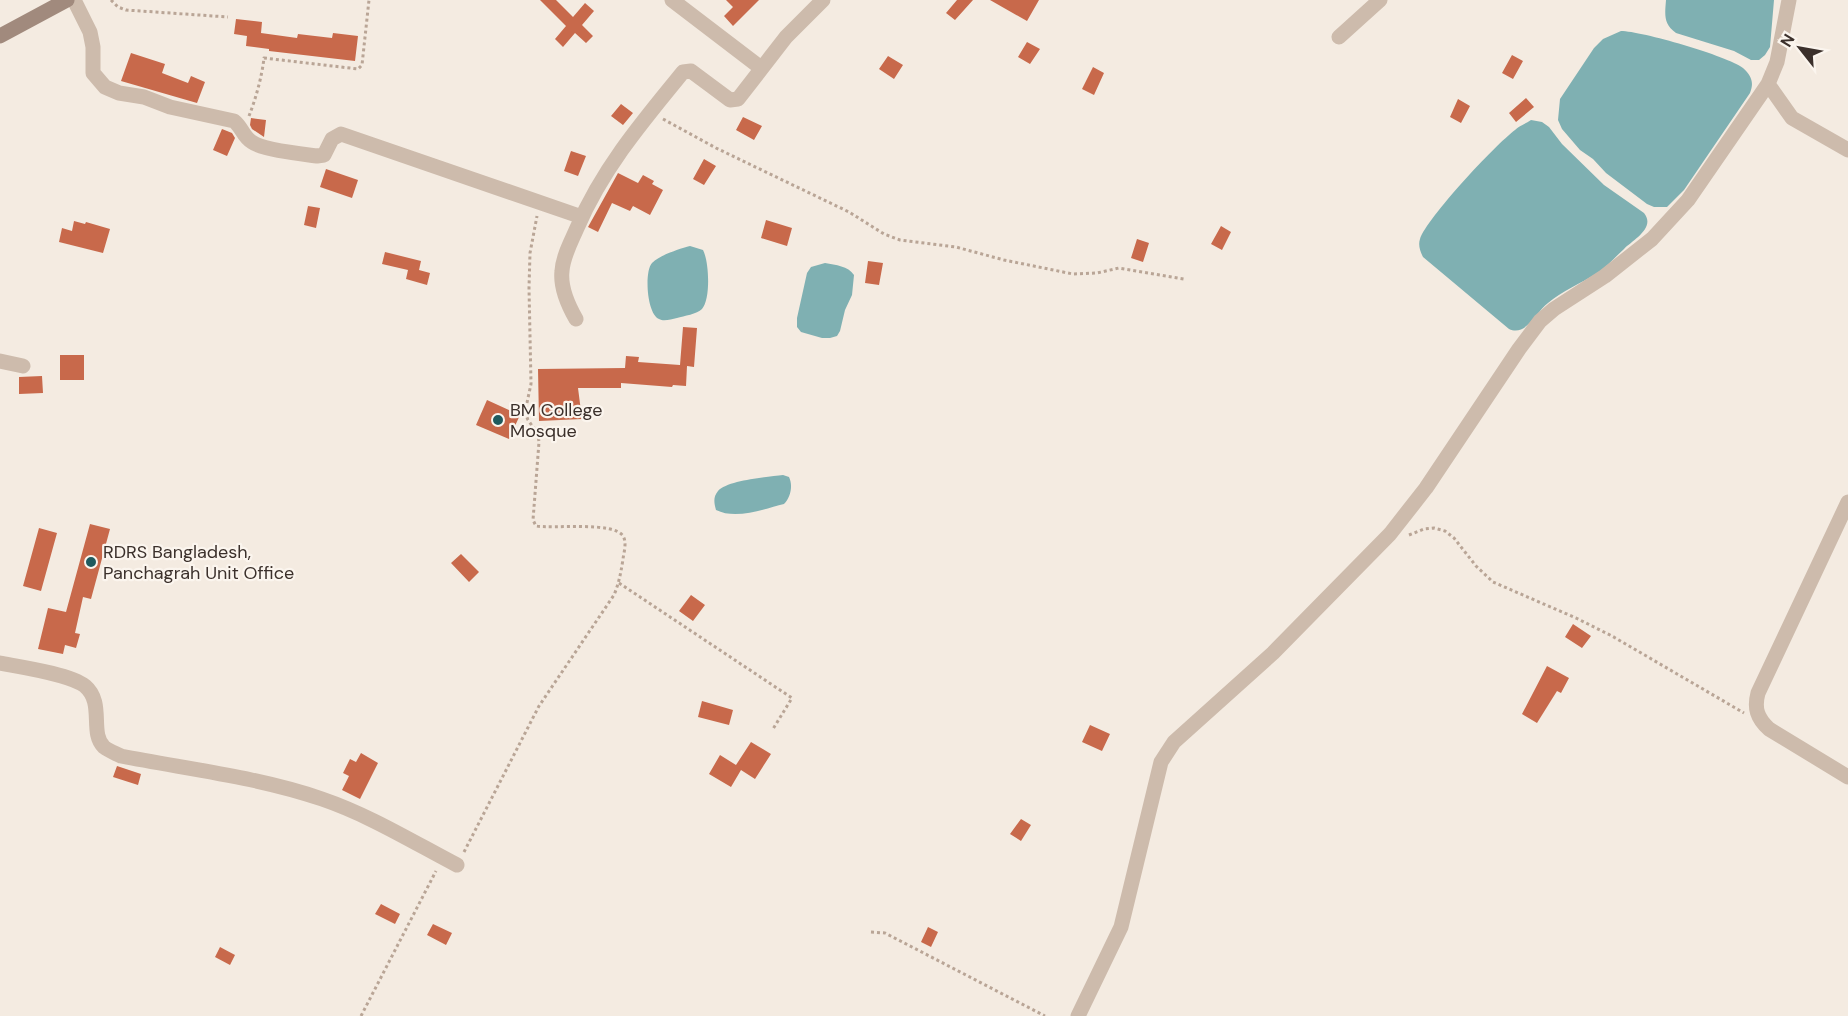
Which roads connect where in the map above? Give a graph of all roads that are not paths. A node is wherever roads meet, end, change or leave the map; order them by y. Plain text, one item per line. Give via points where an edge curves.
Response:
1 (67, 0) edge
2 (74, 0) edge
3 (823, 0) edge
4 (1380, 0) edge
5 (1789, 0) edge
6 (676, 1) edge
7 (0, 36) edge
8 (1339, 37) dead end
9 (761, 68) junction
10 (1768, 84) junction
11 (1848, 150) edge
12 (582, 217) junction
13 (576, 319) dead end
14 (0, 361) edge
15 (23, 366) dead end
16 (1848, 502) edge
17 (0, 663) edge
18 (1848, 777) edge
19 (450, 861) road end
20 (1078, 1016) edge

1 - 7 main road
2 - 12 street via 90,32 93,73 105,87 119,93 234,121 251,142 317,156 324,154 332,139 341,134
3 - 9 street
4 - 8 street
5 - 10 street via 1777,62
6 - 9 street
9 - 12 street via 738,99 730,100 691,71 683,72 612,162
10 - 11 street via 1792,118
10 - 20 street via 1688,200 1652,239 1535,327 1390,534 1273,653 1167,751 1121,927
12 - 13 street via 562,271 562,284
14 - 15 street
16 - 18 street via 1755,703 1768,729
17 - 19 street via 62,676 85,686 96,703 99,739 103,746 121,756 321,798

